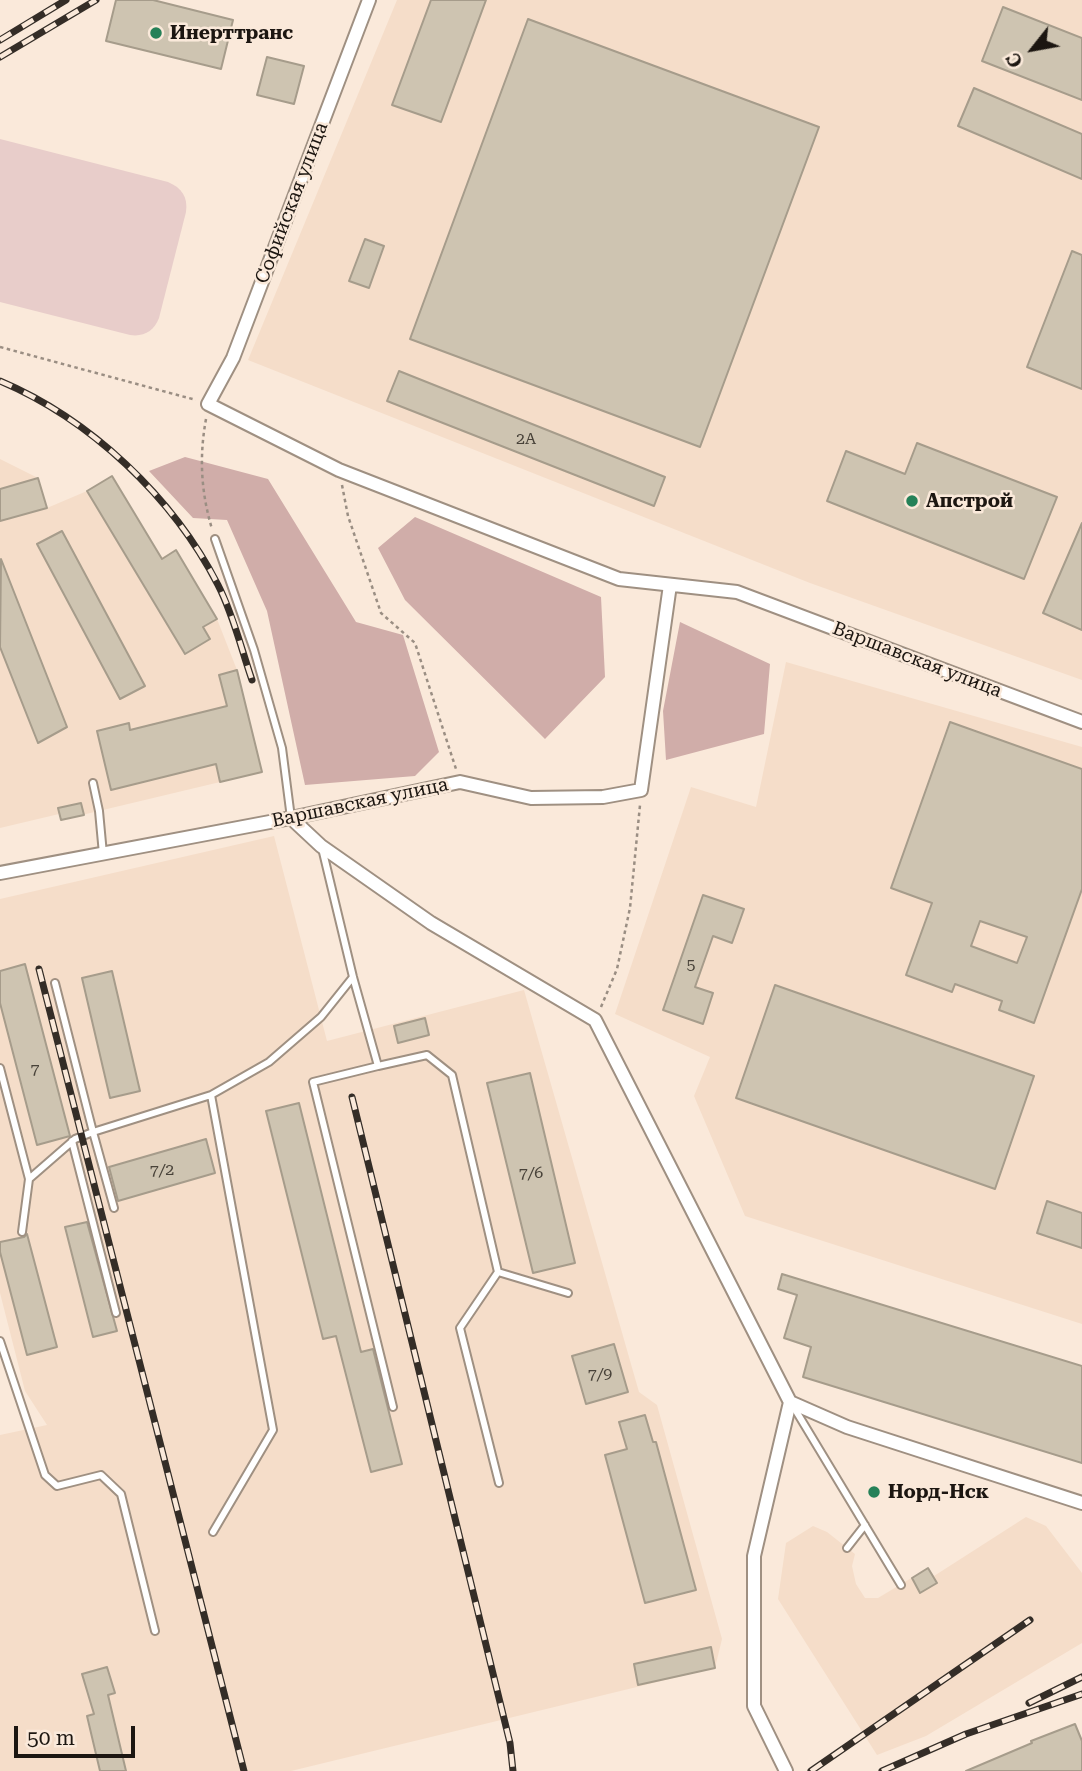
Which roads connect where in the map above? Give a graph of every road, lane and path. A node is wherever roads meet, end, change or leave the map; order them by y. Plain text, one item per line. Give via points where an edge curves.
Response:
1 (369, 0) edge
2 (0, 347) edge
3 (208, 404) junction
4 (339, 470) junction
5 (215, 539) joint
6 (670, 585) junction
7 (1082, 722) edge
8 (460, 782) junction
9 (93, 783) dead end
10 (641, 790) junction
11 (291, 818) junction
12 (321, 846) junction
13 (103, 854) junction
14 (0, 873) edge
15 (353, 977) junction
16 (55, 983) dead end
17 (595, 1020) junction
18 (378, 1066) junction
19 (0, 1068) edge
20 (211, 1095) junction
21 (93, 1132) junction
22 (72, 1141) junction
23 (29, 1178) junction
24 (114, 1208) dead end
25 (22, 1233) dead end
26 (498, 1272) junction
27 (568, 1293) dead end
28 (116, 1313) dead end
29 (0, 1340) edge
30 (790, 1402) junction
31 (393, 1407) dead end
32 (499, 1483) dead end
33 (1082, 1503) edge
34 (864, 1525) junction
35 (213, 1532) dead end
36 (846, 1548) dead end
37 (901, 1585) dead end
38 (155, 1631) dead end
39 (786, 1771) edge

1 - 3 street, Софийская улица via 233,358
2 - 3 path
3 - 4 street, Варшавская улица
3 - 5 path via 201,461 203,499
4 - 6 street, Варшавская улица via 619,579
4 - 8 path via 348,516 381,613 415,643
5 - 11 lane via 278,736
6 - 7 street, Варшавская улица via 737,592
6 - 10 street
8 - 10 street, Варшавская улица via 531,798 603,797
8 - 11 street, Варшавская улица
9 - 13 lane
10 - 17 path via 630,908 617,969
11 - 12 street
11 - 13 street, Варшавская улица
12 - 15 lane
12 - 17 street via 431,923
13 - 14 street, Варшавская улица
15 - 18 lane
15 - 20 lane via 321,1017 269,1062
16 - 21 lane
17 - 30 street
18 - 26 lane via 427,1055 452,1075
18 - 31 lane via 313,1082
19 - 23 lane
20 - 21 lane
20 - 35 lane via 274,1430
21 - 22 lane
21 - 24 lane
22 - 23 lane
22 - 28 lane
23 - 25 lane
26 - 27 lane
26 - 32 lane via 460,1328
29 - 38 lane via 45,1475 57,1486 101,1475 121,1494
30 - 33 street via 847,1427
30 - 34 lane
30 - 39 street via 754,1556 754,1706
34 - 36 lane
34 - 37 lane

